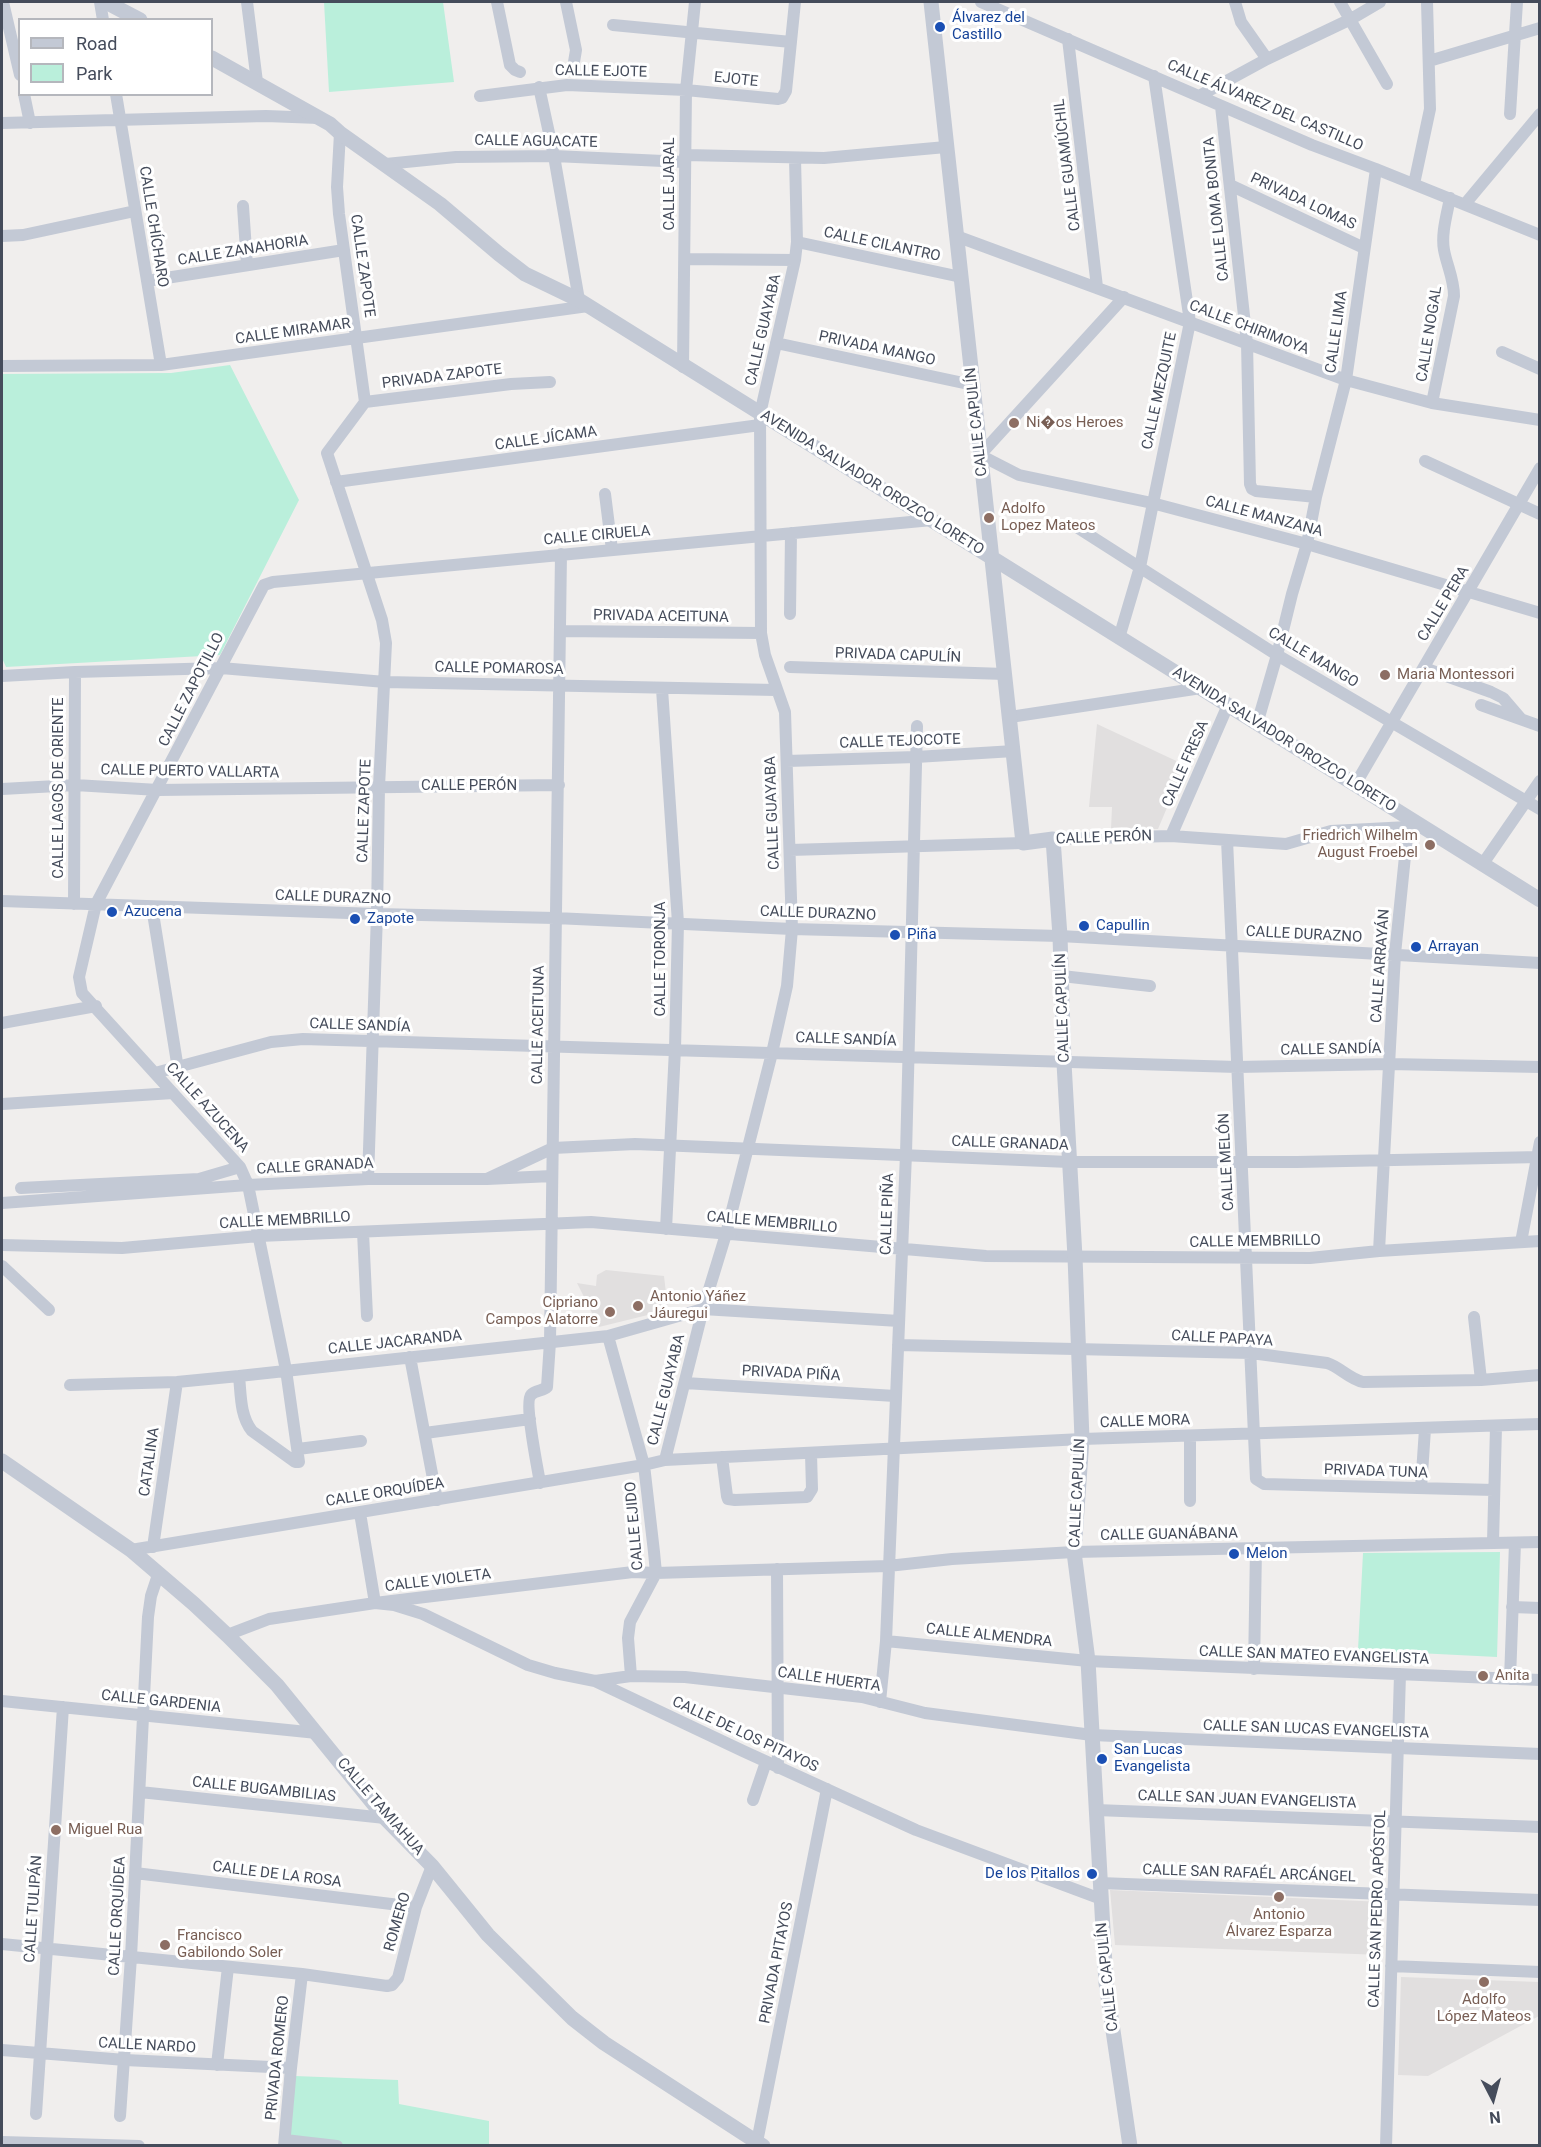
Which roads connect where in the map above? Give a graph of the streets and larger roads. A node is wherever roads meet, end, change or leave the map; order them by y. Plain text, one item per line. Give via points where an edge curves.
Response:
1 (3, 2) edge
2 (100, 2) edge
3 (106, 2) edge
4 (247, 2) edge
5 (497, 2) edge
6 (566, 2) edge
7 (695, 2) edge
8 (795, 2) edge
9 (931, 2) edge
10 (981, 2) edge
11 (1235, 2) edge
12 (1340, 2) edge
13 (1380, 2) edge
14 (1427, 2) edge
15 (1517, 2) edge
16 (103, 18) edge
17 (136, 18) edge
18 (1351, 19) junction
19 (613, 25) dead end
20 (1539, 28) edge
21 (692, 32) junction
22 (1516, 35) junction
23 (1068, 39) junction
24 (791, 42) junction
25 (213, 58) edge
26 (1266, 60) junction
27 (1428, 61) junction
28 (18, 66) edge
29 (573, 68) dead end
30 (520, 72) dead end
31 (1154, 76) junction
32 (257, 82) junction
33 (1387, 84) dead end
34 (539, 87) junction
35 (686, 90) junction
36 (24, 96) edge
37 (116, 96) edge
38 (480, 96) dead end
39 (1199, 96) junction
40 (1221, 106) junction
41 (1510, 114) dead end
42 (1539, 114) edge
43 (320, 118) junction
44 (120, 120) junction
45 (2, 123) edge
46 (30, 123) junction
47 (340, 133) junction
48 (946, 147) junction
49 (555, 156) junction
50 (685, 158) junction
51 (795, 158) junction
52 (386, 164) junction
53 (1376, 169) junction
54 (1230, 184) junction
55 (1414, 184) junction
56 (1450, 198) junction
57 (1465, 204) junction
58 (243, 206) dead end
59 (135, 211) junction
60 (1539, 235) edge
61 (2, 236) edge
62 (956, 236) junction
63 (797, 242) junction
64 (1364, 248) junction
65 (344, 250) junction
66 (685, 259) junction
67 (795, 260) junction
68 (248, 266) junction
69 (961, 277) junction
70 (147, 281) junction
71 (1097, 287) junction
72 (1124, 297) junction
73 (583, 303) junction
74 (1190, 322) junction
75 (356, 338) junction
76 (776, 343) junction
77 (1247, 343) junction
78 (1502, 352) dead end
79 (161, 365) junction
80 (2, 366) edge
81 (683, 367) junction
82 (1539, 369) edge
83 (1346, 380) junction
84 (550, 382) dead end
85 (973, 385) junction
86 (365, 402) junction
87 (1432, 404) junction
88 (760, 419) junction
89 (1539, 420) edge
90 (327, 453) joint
91 (980, 455) junction
92 (1425, 461) dead end
93 (1539, 468) edge
94 (336, 482) junction
95 (605, 494) dead end
96 (1316, 497) junction
97 (1152, 503) junction
98 (1519, 505) junction
99 (1539, 514) edge
100 (933, 520) junction
101 (1075, 526) dead end
102 (791, 534) junction
103 (760, 537) junction
104 (1307, 544) junction
105 (612, 550) junction
106 (561, 554) junction
107 (992, 557) junction
108 (1140, 567) junction
109 (367, 574) junction
110 (264, 585) joint
111 (1469, 591) junction
112 (1539, 613) edge
113 (790, 614) dead end
114 (561, 631) junction
115 (761, 633) junction
116 (1119, 638) junction
117 (1277, 655) junction
118 (790, 667) dead end
119 (221, 668) junction
120 (1424, 668) junction
121 (75, 672) junction
122 (1005, 674) junction
123 (2, 676) edge
124 (385, 682) junction
125 (560, 685) junction
126 (1201, 688) junction
127 (662, 689) junction
128 (776, 690) junction
129 (1228, 705) junction
130 (1481, 705) dead end
131 (1010, 717) junction
132 (1521, 719) junction
133 (1392, 723) junction
134 (1257, 724) junction
135 (917, 726) dead end
136 (1539, 726) edge
137 (1014, 751) junction
138 (916, 757) junction
139 (787, 761) junction
140 (1539, 781) edge
141 (75, 784) junction
142 (559, 785) junction
143 (1355, 785) junction
144 (379, 787) junction
145 (2, 789) edge
146 (158, 790) junction
147 (1525, 801) junction
148 (1539, 809) edge
149 (1410, 825) junction
150 (1171, 836) junction
151 (1053, 838) junction
152 (1227, 840) junction
153 (1023, 843) junction
154 (915, 847) junction
155 (790, 850) junction
156 (1482, 864) junction
157 (1539, 900) edge
158 (2, 901) edge
159 (74, 904) junction
160 (96, 904) junction
161 (152, 907) junction
162 (377, 914) junction
163 (555, 918) junction
164 (678, 923) junction
165 (792, 929) junction
166 (913, 932) junction
167 (1060, 936) junction
168 (1232, 946) junction
169 (1395, 954) junction
170 (1539, 963) edge
171 (1062, 976) junction
172 (1150, 986) dead end
173 (96, 1006) junction
174 (2, 1023) edge
175 (373, 1041) junction
176 (555, 1047) junction
177 (675, 1049) junction
178 (772, 1053) junction
179 (909, 1057) junction
180 (1064, 1063) junction
181 (1389, 1064) junction
182 (1237, 1066) junction
183 (1539, 1066) edge
184 (178, 1069) junction
185 (155, 1073) junction
186 (173, 1093) junction
187 (2, 1104) edge
188 (1539, 1142) edge
189 (670, 1146) junction
190 (553, 1148) junction
191 (748, 1148) junction
192 (906, 1154) junction
193 (1538, 1158) edge
194 (1069, 1161) junction
195 (1385, 1161) junction
196 (1242, 1162) junction
197 (240, 1167) junction
198 (552, 1176) junction
199 (368, 1179) junction
200 (487, 1179) junction
201 (249, 1185) junction
202 (21, 1188) dead end
203 (2, 1203) edge
204 (552, 1224) junction
205 (666, 1228) junction
206 (363, 1232) junction
207 (726, 1234) junction
208 (259, 1236) junction
209 (1539, 1241) edge
210 (1521, 1242) junction
211 (2, 1245) edge
212 (902, 1249) junction
213 (1379, 1251) junction
214 (1075, 1257) junction
215 (1246, 1259) junction
216 (2, 1266) edge
217 (703, 1309) junction
218 (49, 1310) dead end
219 (368, 1317) dead end
220 (1474, 1317) dead end
221 (899, 1321) junction
222 (608, 1336) junction
223 (550, 1342) junction
224 (898, 1345) junction
225 (1078, 1349) junction
226 (1251, 1353) junction
227 (410, 1357) junction
228 (286, 1370) junction
229 (1539, 1375) edge
230 (239, 1376) junction
231 (1481, 1380) junction
232 (177, 1382) junction
233 (684, 1383) junction
234 (70, 1385) dead end
235 (895, 1396) junction
236 (530, 1419) junction
237 (1539, 1424) edge
238 (1496, 1427) junction
239 (1425, 1429) junction
240 (1254, 1432) junction
241 (424, 1433) junction
242 (1190, 1436) junction
243 (1082, 1439) junction
244 (361, 1441) dead end
245 (298, 1449) junction
246 (893, 1449) junction
247 (812, 1454) junction
248 (723, 1457) junction
249 (665, 1460) junction
250 (2, 1461) edge
251 (644, 1465) junction
252 (1257, 1481) joint
253 (540, 1483) junction
254 (1421, 1488) junction
255 (1494, 1490) junction
256 (437, 1500) junction
257 (1190, 1501) dead end
258 (360, 1513) junction
259 (1493, 1542) junction
260 (1539, 1542) edge
261 (1515, 1543) junction
262 (153, 1547) junction
263 (1256, 1548) junction
264 (131, 1550) junction
265 (1074, 1552) junction
266 (888, 1566) junction
267 (777, 1569) junction
268 (656, 1573) junction
269 (158, 1575) junction
270 (375, 1604) junction
271 (1512, 1607) junction
272 (1539, 1608) edge
273 (227, 1635) junction
274 (886, 1641) junction
275 (1088, 1661) junction
276 (1254, 1669) junction
277 (1400, 1674) junction
278 (631, 1676) junction
279 (1510, 1679) junction
280 (1539, 1680) edge
281 (595, 1681) junction
282 (778, 1688) junction
283 (2, 1701) edge
284 (880, 1702) junction
285 (63, 1707) junction
286 (144, 1716) junction
287 (317, 1733) junction
288 (1092, 1735) junction
289 (1398, 1748) junction
290 (1539, 1754) edge
291 (766, 1762) junction
292 (778, 1768) junction
293 (827, 1789) junction
294 (140, 1792) junction
295 (753, 1800) dead end
296 (1096, 1809) junction
297 (385, 1818) junction
298 (1396, 1821) junction
299 (1539, 1827) edge
300 (432, 1866) junction
301 (135, 1874) junction
302 (1101, 1883) junction
303 (1394, 1894) junction
304 (1101, 1899) junction
305 (1539, 1900) edge
306 (416, 1907) junction
307 (2, 1944) edge
308 (46, 1948) junction
309 (131, 1957) junction
310 (228, 1966) junction
311 (1391, 1966) junction
312 (1539, 1972) edge
313 (302, 1974) junction
314 (2, 2050) edge
315 (39, 2053) junction
316 (125, 2060) junction
317 (217, 2065) junction
318 (291, 2068) junction
319 (36, 2114) dead end
320 (120, 2116) dead end
321 (2, 2142) edge
322 (285, 2143) edge
323 (760, 2144) edge
324 (139, 2145) edge
325 (337, 2145) edge
326 (1130, 2145) edge
327 (1386, 2145) edge

1 - 28 street
2 - 16 street
3 - 17 street
4 - 32 street
5 - 30 street via 510,65
6 - 29 street via 576,50
7 - 21 street, CALLE JARAL
8 - 24 street
9 - 48 street, CALLE CAPULÍN
10 - 23 street, CALLE ÁLVAREZ DEL CASTILLO
11 - 26 street via 1241,22
12 - 18 street
13 - 18 street
14 - 27 street
15 - 22 street
18 - 26 street
18 - 33 street
19 - 21 street
20 - 22 street
21 - 24 street
21 - 35 street, CALLE JARAL
22 - 27 street
22 - 41 street
23 - 31 street, CALLE ÁLVAREZ DEL CASTILLO
23 - 71 street, CALLE GUAMÚCHIL
24 - 35 street, EJOTE via 782,98
25 - 32 street, AVENIDA SALVADOR OROZCO LORETO
26 - 39 street
27 - 55 street via 1430,109
31 - 39 street, CALLE ÁLVAREZ DEL CASTILLO
31 - 74 street, CALLE MEZQUITE
32 - 43 street, AVENIDA SALVADOR OROZCO LORETO
34 - 35 street, CALLE EJOTE
34 - 38 street, CALLE EJOTE
34 - 49 street
35 - 50 street, CALLE JARAL
36 - 46 street
37 - 44 street, CALLE CHÍCHARO
39 - 40 street, CALLE ÁLVAREZ DEL CASTILLO
40 - 53 street, CALLE ÁLVAREZ DEL CASTILLO
40 - 54 street, CALLE LOMA BONITA
42 - 57 street
43 - 44 street
43 - 47 street, AVENIDA SALVADOR OROZCO LORETO
44 - 46 street
44 - 59 street, CALLE CHÍCHARO
45 - 46 street
47 - 52 street, AVENIDA SALVADOR OROZCO LORETO
47 - 65 street, CALLE ZAPOTE via 337,188
48 - 51 street, CALLE AGUACATE
48 - 62 street, CALLE CAPULÍN
49 - 50 street, CALLE AGUACATE
49 - 52 street, CALLE AGUACATE via 456,157
49 - 73 street
50 - 51 street, CALLE AGUACATE
50 - 66 street, CALLE JARAL
51 - 63 street, CALLE GUAYABA
52 - 73 street, AVENIDA SALVADOR OROZCO LORETO via 525,274
53 - 55 street, CALLE ÁLVAREZ DEL CASTILLO
53 - 64 street, CALLE LIMA
54 - 64 street, PRIVADA LOMAS
54 - 77 street, CALLE LOMA BONITA
55 - 56 street, CALLE ÁLVAREZ DEL CASTILLO
56 - 57 street, CALLE ÁLVAREZ DEL CASTILLO
56 - 87 street, CALLE NOGAL via 1443,249 1454,296
57 - 60 street, CALLE ÁLVAREZ DEL CASTILLO
58 - 68 street
59 - 61 street
59 - 70 street, CALLE CHÍCHARO
62 - 69 street, CALLE CAPULÍN
62 - 71 street, CALLE CHIRIMOYA
63 - 67 street, CALLE GUAYABA
63 - 69 street, CALLE CILANTRO
64 - 83 street, CALLE LIMA
65 - 68 street, CALLE ZANAHORIA
65 - 75 street, CALLE ZAPOTE
66 - 67 street
66 - 81 street, CALLE JARAL
67 - 76 street, CALLE GUAYABA
68 - 70 street, CALLE ZANAHORIA
69 - 85 street, CALLE CAPULÍN
70 - 79 street, CALLE CHÍCHARO
71 - 72 street, CALLE CHIRIMOYA
72 - 74 street, CALLE CHIRIMOYA
72 - 91 street
73 - 75 street, CALLE MIRAMAR
73 - 81 street, AVENIDA SALVADOR OROZCO LORETO
74 - 77 street, CALLE CHIRIMOYA
74 - 97 street, CALLE MEZQUITE
75 - 79 street, CALLE MIRAMAR
75 - 86 street, CALLE ZAPOTE
76 - 85 street, PRIVADA MANGO
76 - 88 street, CALLE GUAYABA
77 - 83 street, CALLE CHIRIMOYA
77 - 96 street, CALLE LOMA BONITA via 1252,489
78 - 82 street
79 - 80 street, CALLE MIRAMAR
81 - 88 street, AVENIDA SALVADOR OROZCO LORETO
83 - 87 street, CALLE CHIRIMOYA
83 - 96 street, CALLE LIMA
84 - 86 street, PRIVADA ZAPOTE
85 - 91 street, CALLE CAPULÍN
86 - 90 street, PRIVADA ZAPOTE
87 - 89 street, CALLE CHIRIMOYA
88 - 94 street, CALLE JÍCAMA
88 - 100 street, AVENIDA SALVADOR OROZCO LORETO
88 - 103 street, CALLE GUAYABA
90 - 94 street, CALLE ZAPOTE
91 - 97 street, CALLE MANZANA via 1020,475
91 - 107 street, CALLE CAPULÍN
92 - 98 street
93 - 98 street, CALLE PERA
94 - 109 street, CALLE ZAPOTE
95 - 105 street
96 - 104 street, CALLE LIMA
97 - 104 street, CALLE MANZANA
97 - 108 street, CALLE MEZQUITE
98 - 99 street
98 - 111 street, CALLE PERA
100 - 102 street, CALLE CIRUELA
100 - 107 street, AVENIDA SALVADOR OROZCO LORETO
101 - 108 street, CALLE MANGO
102 - 103 street, CALLE CIRUELA
102 - 113 street
103 - 105 street, CALLE CIRUELA
103 - 115 street, CALLE GUAYABA
104 - 111 street, CALLE MANZANA
104 - 117 street, CALLE LIMA
105 - 106 street, CALLE CIRUELA
106 - 109 street, CALLE CIRUELA
106 - 114 street, CALLE ACEITUNA
107 - 116 street, AVENIDA SALVADOR OROZCO LORETO
107 - 122 street, CALLE CAPULÍN
108 - 116 street, CALLE MEZQUITE
108 - 117 street, CALLE MANGO
109 - 110 street, CALLE CIRUELA
109 - 124 street, CALLE ZAPOTE via 386,643
110 - 119 street, CALLE ZAPOTILLO
111 - 112 street, CALLE MANZANA
111 - 120 street, CALLE PERA
114 - 115 street, PRIVADA ACEITUNA
114 - 125 street, CALLE ACEITUNA
115 - 128 street, CALLE GUAYABA
116 - 126 street, AVENIDA SALVADOR OROZCO LORETO
117 - 133 street, CALLE MANGO
117 - 134 street, CALLE LIMA
118 - 122 street, PRIVADA CAPULÍN
119 - 121 street, CALLE POMAROSA
119 - 124 street, CALLE POMAROSA
119 - 146 street, CALLE ZAPOTILLO
120 - 132 street via 1503,698
120 - 133 street, CALLE PERA
121 - 123 street, CALLE POMAROSA
121 - 141 street, CALLE LAGOS DE ORIENTE
122 - 131 street, CALLE CAPULÍN
124 - 125 street, CALLE POMAROSA
124 - 144 street, CALLE ZAPOTE
125 - 127 street, CALLE POMAROSA
125 - 142 street, CALLE ACEITUNA
126 - 129 street, AVENIDA SALVADOR OROZCO LORETO
126 - 131 street
127 - 128 street, CALLE POMAROSA
127 - 164 street, CALLE TORONJA
128 - 139 street, CALLE GUAYABA via 785,712
129 - 134 street, AVENIDA SALVADOR OROZCO LORETO
129 - 150 street, CALLE FRESA
130 - 132 street
131 - 137 street, CALLE CAPULÍN
132 - 136 street
133 - 143 street, CALLE PERA
133 - 147 street, CALLE MANGO
134 - 143 street, AVENIDA SALVADOR OROZCO LORETO
135 - 138 street, CALLE PIÑA
137 - 138 street, CALLE TEJOCOTE
137 - 153 street, CALLE CAPULÍN
138 - 139 street, CALLE TEJOCOTE
138 - 154 street, CALLE PIÑA
139 - 155 street, CALLE GUAYABA
140 - 147 street
141 - 145 street, CALLE PUERTO VALLARTA
141 - 146 street, CALLE PUERTO VALLARTA
141 - 159 street, CALLE LAGOS DE ORIENTE
142 - 144 street, CALLE PERÓN
142 - 163 street, CALLE ACEITUNA
143 - 149 street, AVENIDA SALVADOR OROZCO LORETO
144 - 146 street, CALLE PUERTO VALLARTA
144 - 162 street, CALLE ZAPOTE
146 - 160 street, CALLE ZAPOTILLO
147 - 148 street, CALLE MANGO
147 - 156 street
149 - 152 street, CALLE PERÓN via 1331,831 1286,844
149 - 156 street, AVENIDA SALVADOR OROZCO LORETO
149 - 169 street, CALLE ARRAYÁN
150 - 151 street, CALLE PERÓN
150 - 152 street, CALLE PERÓN
151 - 153 street, CALLE PERÓN
151 - 167 street, CALLE CAPULÍN
152 - 168 street, CALLE MELÓN
153 - 154 street, CALLE PERÓN
154 - 155 street, CALLE PERÓN
154 - 166 street, CALLE PIÑA
155 - 165 street, CALLE GUAYABA
156 - 157 street, AVENIDA SALVADOR OROZCO LORETO
158 - 159 street, CALLE DURAZNO
159 - 160 street, CALLE DURAZNO
160 - 161 street, CALLE DURAZNO
160 - 173 street, CALLE AZUCENA via 79,977 82,993
161 - 162 street, CALLE DURAZNO
161 - 184 street
162 - 163 street, CALLE DURAZNO
162 - 175 street, CALLE ZAPOTE
163 - 164 street, CALLE DURAZNO
163 - 176 street, CALLE ACEITUNA
164 - 165 street, CALLE DURAZNO
164 - 177 street, CALLE TORONJA
165 - 166 street, CALLE DURAZNO
165 - 178 street, CALLE GUAYABA via 787,986
166 - 167 street, CALLE DURAZNO
166 - 179 street, CALLE PIÑA
167 - 168 street, CALLE DURAZNO
167 - 171 street, CALLE CAPULÍN
168 - 169 street, CALLE DURAZNO
168 - 182 street, CALLE MELÓN
169 - 170 street, CALLE DURAZNO
169 - 181 street, CALLE ARRAYÁN
171 - 172 street
171 - 180 street, CALLE CAPULÍN
173 - 174 street
173 - 185 street, CALLE AZUCENA
175 - 176 street, CALLE SANDÍA
175 - 184 street, CALLE SANDÍA via 271,1042
175 - 199 street, CALLE ZAPOTE
176 - 177 street, CALLE SANDÍA
176 - 190 street, CALLE ACEITUNA
177 - 178 street, CALLE SANDÍA
177 - 189 street, CALLE TORONJA
178 - 179 street, CALLE SANDÍA
178 - 191 street, CALLE GUAYABA
179 - 180 street, CALLE SANDÍA
179 - 192 street, CALLE PIÑA
180 - 182 street, CALLE SANDÍA
180 - 194 street, CALLE CAPULÍN
181 - 182 street, CALLE SANDÍA
181 - 183 street, CALLE SANDÍA
181 - 195 street, CALLE ARRAYÁN
182 - 196 street, CALLE MELÓN
184 - 185 street, CALLE SANDÍA
185 - 186 street, CALLE AZUCENA
186 - 187 street
186 - 197 street, CALLE AZUCENA
188 - 193 street
189 - 190 street, CALLE GRANADA
189 - 191 street, CALLE GRANADA
189 - 205 street, CALLE TORONJA
190 - 198 street, CALLE ACEITUNA
190 - 200 street, CALLE GRANADA
191 - 192 street, CALLE GRANADA
191 - 207 street, CALLE GUAYABA
192 - 194 street, CALLE GRANADA
192 - 212 street, CALLE PIÑA
193 - 195 street, CALLE GRANADA
193 - 210 street
194 - 196 street, CALLE GRANADA
194 - 214 street, CALLE CAPULÍN
195 - 196 street, CALLE GRANADA
195 - 213 street, CALLE ARRAYÁN
196 - 215 street, CALLE MELÓN
197 - 201 street, CALLE AZUCENA
197 - 202 street via 199,1179
198 - 200 street, CALLE GRANADA
198 - 204 street, CALLE ACEITUNA
199 - 200 street, CALLE GRANADA
199 - 201 street, CALLE GRANADA
201 - 203 street, CALLE GRANADA
201 - 208 street, CALLE AZUCENA
204 - 205 street, CALLE MEMBRILLO via 591,1222
204 - 206 street, CALLE MEMBRILLO
204 - 223 street, CALLE ACEITUNA
205 - 207 street, CALLE MEMBRILLO
206 - 208 street, CALLE MEMBRILLO
206 - 219 street
207 - 212 street, CALLE MEMBRILLO
207 - 217 street, CALLE GUAYABA
208 - 211 street, CALLE MEMBRILLO via 122,1248
208 - 228 street, CALLE AZUCENA
209 - 210 street, CALLE MEMBRILLO
210 - 213 street, CALLE MEMBRILLO
212 - 214 street, CALLE MEMBRILLO via 986,1256
212 - 221 street, CALLE PIÑA
213 - 215 street, CALLE MEMBRILLO
214 - 215 street, CALLE MEMBRILLO
214 - 225 street, CALLE CAPULÍN
215 - 226 street, CALLE MELÓN
216 - 218 street
217 - 221 street, CALLE JACARANDA
217 - 222 street, CALLE JACARANDA
217 - 233 street, CALLE GUAYABA
220 - 231 street
221 - 224 street, CALLE PIÑA
222 - 223 street, CALLE JACARANDA
222 - 251 street, CALLE EJIDO
223 - 227 street, CALLE JACARANDA
223 - 236 street, CALLE ACEITUNA via 548,1383 545,1389 530,1396
224 - 225 street, CALLE PAPAYA
224 - 235 street, CALLE PIÑA
225 - 226 street, CALLE PAPAYA
225 - 243 street, CALLE CAPULÍN
226 - 231 street, CALLE PAPAYA via 1335,1365 1363,1382
226 - 240 street, CALLE MELÓN
227 - 228 street, CALLE JACARANDA
227 - 241 street
228 - 230 street, CALLE JACARANDA
228 - 245 street, CALLE AZUCENA
229 - 231 street, CALLE PAPAYA
230 - 232 street, CALLE JACARANDA
230 - 245 street, CALLE AZUCENA via 243,1415 252,1431 295,1462 299,1462
232 - 234 street, CALLE JACARANDA
232 - 262 street, CATALINA
233 - 235 street, PRIVADA PIÑA
233 - 249 street, CALLE GUAYABA
235 - 246 street, CALLE PIÑA
236 - 241 street
236 - 253 street, CALLE ACEITUNA
237 - 238 street, CALLE MORA
238 - 239 street, CALLE MORA
238 - 255 street
239 - 240 street, CALLE MORA
239 - 254 street
240 - 242 street, CALLE MORA
240 - 252 street, CALLE MELÓN
241 - 256 street
242 - 243 street, CALLE MORA
242 - 257 street
243 - 246 street, CALLE MORA
243 - 265 street, CALLE CAPULÍN
244 - 245 street
246 - 247 street, CALLE MORA
246 - 266 street, CALLE PIÑA
247 - 248 street, CALLE MORA
247 - 248 street via 812,1489 807,1497 735,1500 727,1496
248 - 249 street, CALLE MORA
249 - 251 street, CALLE MORA
250 - 264 street, CALLE TAMIAHUA
251 - 253 street, CALLE ORQUÍDEA
251 - 268 street, CALLE EJIDO
252 - 254 street, PRIVADA TUNA
253 - 256 street, CALLE ORQUÍDEA
254 - 255 street, PRIVADA TUNA
255 - 259 street
256 - 258 street, CALLE ORQUÍDEA
258 - 262 street, CALLE ORQUÍDEA
258 - 270 street
259 - 261 street, CALLE GUANÁBANA
259 - 263 street, CALLE GUANÁBANA
260 - 261 street, CALLE GUANÁBANA
261 - 271 street
262 - 264 street, CALLE ORQUÍDEA
263 - 265 street, CALLE GUANÁBANA
263 - 276 street
264 - 269 street, CALLE TAMIAHUA
265 - 266 street, CALLE GUANÁBANA
265 - 275 street, CALLE CAPULÍN
266 - 267 street, CALLE GUANÁBANA
266 - 274 street, CALLE PIÑA
267 - 268 street, CALLE GUANÁBANA
267 - 282 street
268 - 270 street, CALLE VIOLETA via 633,1572
268 - 278 street, CALLE EJIDO via 630,1622
269 - 273 street, CALLE TAMIAHUA
269 - 286 street, CALLE ORQUÍDEA via 148,1617
270 - 273 street, CALLE VIOLETA via 269,1619
270 - 281 street, CALLE DE LOS PITAYOS via 423,1614 528,1665
271 - 272 street
271 - 279 street
273 - 287 street, CALLE TAMIAHUA via 277,1685
274 - 275 street, CALLE ALMENDRA
274 - 284 street, CALLE PIÑA
275 - 276 street, CALLE SAN MATEO EVANGELISTA
275 - 288 street, CALLE CAPULÍN
276 - 277 street, CALLE SAN MATEO EVANGELISTA
277 - 279 street, CALLE SAN MATEO EVANGELISTA
277 - 289 street, CALLE SAN PEDRO APÓSTOL
278 - 281 street, CALLE HUERTA
278 - 282 street, CALLE HUERTA via 685,1677
279 - 280 street, CALLE SAN MATEO EVANGELISTA
281 - 291 street, CALLE DE LOS PITAYOS
282 - 284 street, CALLE HUERTA
282 - 292 street
283 - 285 street, CALLE GARDENIA
284 - 288 street, CALLE HUERTA via 925,1713
285 - 286 street, CALLE GARDENIA
285 - 308 street, CALLE TULIPÁN
286 - 287 street, CALLE GARDENIA
286 - 294 street, CALLE ORQUÍDEA
287 - 297 street, CALLE TAMIAHUA
288 - 289 street, CALLE SAN LUCAS EVANGELISTA
288 - 296 street, CALLE CAPULÍN
289 - 290 street, CALLE SAN LUCAS EVANGELISTA
289 - 298 street, CALLE SAN PEDRO APÓSTOL
291 - 292 street, CALLE DE LOS PITAYOS
291 - 295 street
292 - 293 street, CALLE DE LOS PITAYOS
293 - 304 street, CALLE DE LOS PITAYOS via 916,1830
293 - 323 street, PRIVADA PITAYOS
294 - 297 street, CALLE BUGAMBILIAS
294 - 301 street, CALLE ORQUÍDEA
296 - 298 street, CALLE SAN JUAN EVANGELISTA
296 - 302 street, CALLE CAPULÍN
297 - 300 street, CALLE TAMIAHUA
298 - 299 street, CALLE SAN JUAN EVANGELISTA
298 - 303 street, CALLE SAN PEDRO APÓSTOL
300 - 306 street, ROMERO
300 - 323 street, CALLE TAMIAHUA via 488,1935 572,2018
301 - 306 street, CALLE DE LA ROSA
301 - 309 street, CALLE ORQUÍDEA
302 - 303 street, CALLE SAN RAFAÉL ARCÁNGEL
302 - 304 street, CALLE CAPULÍN
303 - 305 street, CALLE SAN RAFAÉL ARCÁNGEL
303 - 311 street, CALLE SAN PEDRO APÓSTOL
304 - 326 street, CALLE CAPULÍN via 1106,1983
306 - 313 street, ROMERO via 393,1985
307 - 308 street
308 - 309 street
308 - 315 street, CALLE TULIPÁN
309 - 310 street
309 - 316 street, CALLE ORQUÍDEA
310 - 313 street
310 - 317 street
311 - 312 street
311 - 327 street, CALLE SAN PEDRO APÓSTOL
313 - 318 street, PRIVADA ROMERO
314 - 315 street, CALLE NARDO
315 - 316 street, CALLE NARDO
315 - 319 street, CALLE TULIPÁN
316 - 317 street, CALLE NARDO
316 - 320 street, CALLE ORQUÍDEA
317 - 318 street, CALLE NARDO
318 - 322 street, PRIVADA ROMERO
321 - 324 street
322 - 325 street

